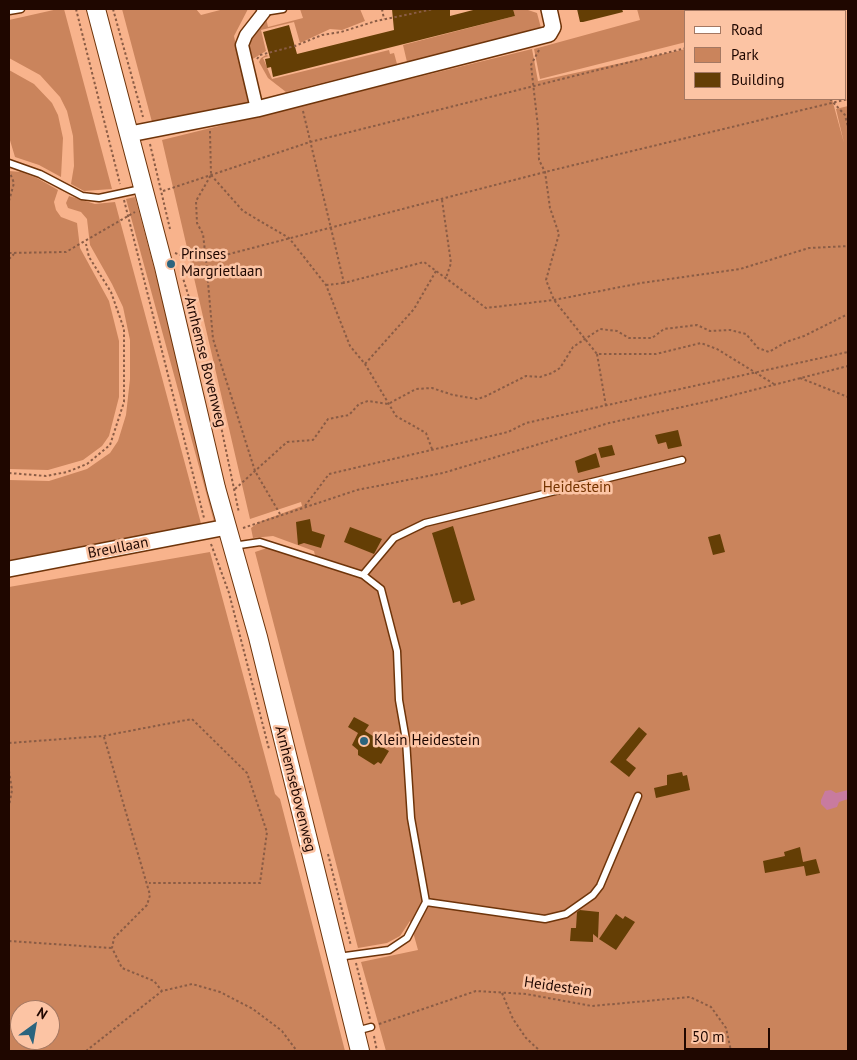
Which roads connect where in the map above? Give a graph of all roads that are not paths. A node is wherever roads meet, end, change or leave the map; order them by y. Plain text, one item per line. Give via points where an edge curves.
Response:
1 (21, 9) edge
2 (96, 9) edge
3 (283, 9) edge
4 (549, 9) edge
5 (264, 10) edge
6 (9, 11) edge
7 (257, 109) junction
8 (130, 134) junction
9 (9, 163) edge
10 (145, 196) junction
11 (682, 460) dead end
12 (237, 526) junction
13 (240, 545) junction
14 (9, 569) edge
15 (363, 575) junction
16 (638, 796) dead end
17 (426, 902) junction
18 (337, 957) junction
19 (360, 1051) edge

1 - 6 lane
2 - 8 main road, Arnhemse Bovenweg
3 - 5 lane
4 - 7 street via 550,32
5 - 7 street via 242,45
7 - 8 street
8 - 10 main road, Arnhemse Bovenweg
9 - 10 lane via 40,174 82,196 99,198 122,193
10 - 12 main road, Arnhemse Bovenweg
11 - 15 lane via 425,523 394,538
12 - 13 main road, Arnhemsebovenweg
12 - 14 street, Breullaan
13 - 15 lane via 254,542 270,544
13 - 18 main road, Arnhemsebovenweg via 258,637
15 - 17 lane via 381,589 398,651 399,700 406,740 411,818
16 - 17 lane via 600,886 566,914 544,919
17 - 18 lane via 407,938 389,950
18 - 19 main road, Arnhemsebovenweg via 363,1029

